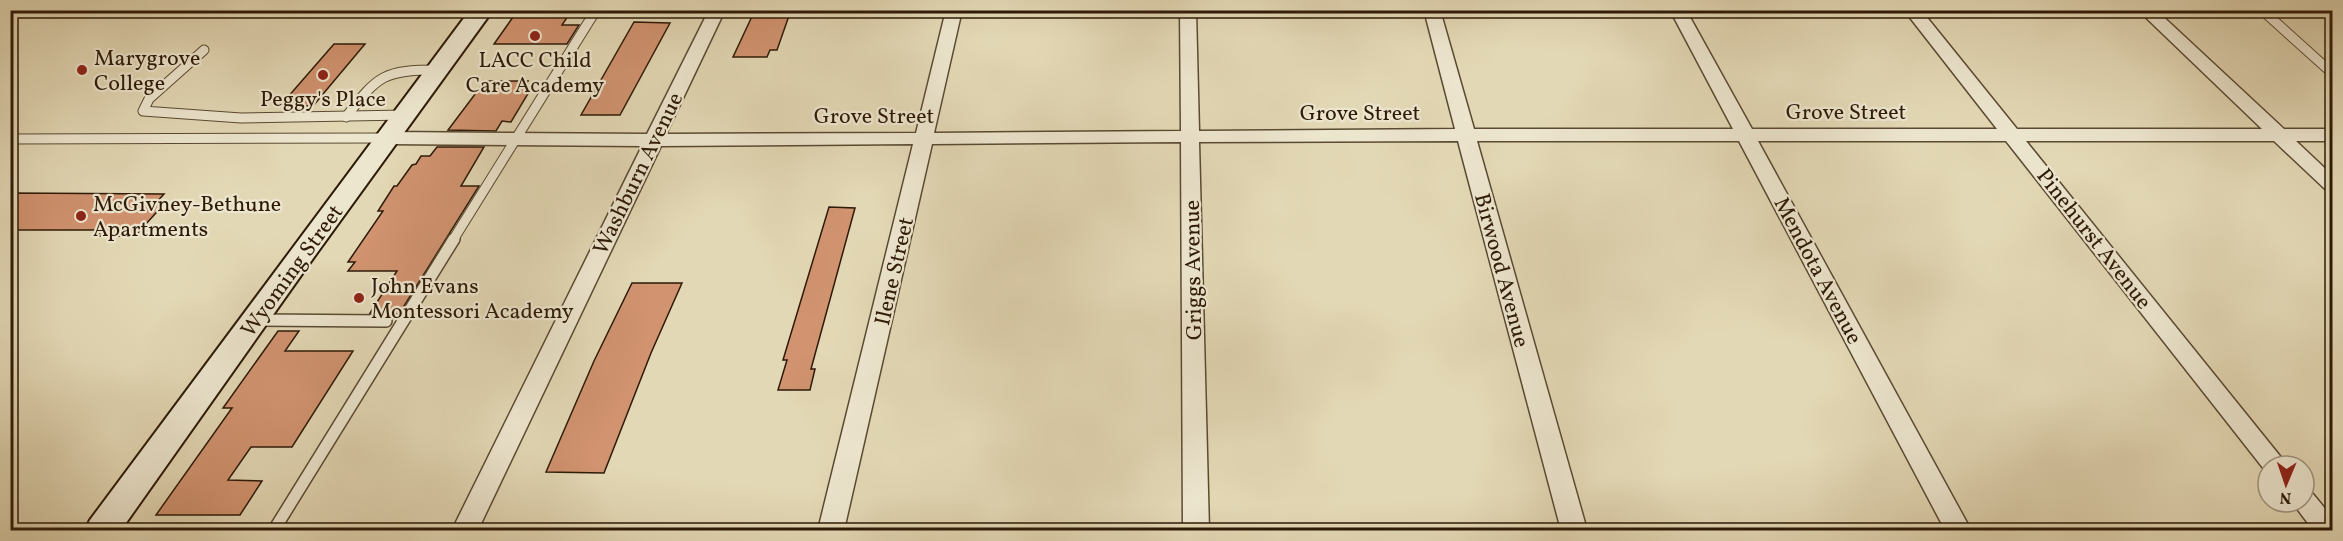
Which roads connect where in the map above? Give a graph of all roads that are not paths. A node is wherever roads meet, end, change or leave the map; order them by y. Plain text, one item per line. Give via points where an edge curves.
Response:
1 (91, 10) edge
2 (596, 10) edge
3 (717, 10) edge
4 (954, 10) edge
5 (1188, 10) edge
6 (1432, 10) edge
7 (1678, 10) edge
8 (1912, 10) edge
9 (2146, 10) edge
10 (2262, 10) edge
11 (255, 11) edge
12 (365, 11) edge
13 (482, 11) edge
14 (204, 50) dead end
15 (438, 70) junction
16 (2332, 73) edge
17 (405, 115) junction
18 (346, 117) junction
19 (1466, 135) junction
20 (1746, 135) junction
21 (2013, 135) junction
22 (2280, 135) junction
23 (2332, 135) edge
24 (1190, 136) junction
25 (388, 138) junction
26 (517, 139) junction
27 (924, 139) junction
28 (10, 140) edge
29 (653, 140) junction
30 (2332, 185) edge
31 (254, 320) junction
32 (386, 321) dead end
33 (2266, 454) edge
34 (2314, 514) edge
35 (102, 531) edge
36 (274, 531) edge
37 (465, 531) edge
38 (831, 531) edge
39 (1196, 531) edge
40 (1574, 531) edge
41 (1958, 531) edge
42 (2328, 531) edge

1 - 11 street
2 - 26 lane
3 - 29 street, Washburn Avenue
4 - 27 street, Ilene Street
5 - 24 street, Griggs Avenue
6 - 19 street, Birwood Avenue
7 - 20 street, Mendota Avenue
8 - 21 street, Pinehurst Avenue
9 - 22 street
10 - 16 lane
11 - 12 street
12 - 13 street
13 - 15 street, Wyoming Street
14 - 18 lane via 149,99 143,111 175,115
15 - 17 street, Wyoming Street
15 - 18 lane via 408,69 380,77
17 - 18 lane
17 - 25 street, Wyoming Street
19 - 20 street, Grove Street
19 - 24 street, Grove Street
19 - 40 street, Birwood Avenue
20 - 21 street, Grove Street
20 - 41 street, Mendota Avenue
21 - 22 street, Grove Street
21 - 33 street, Pinehurst Avenue
22 - 23 street, Grove Street
22 - 30 street
24 - 27 street, Grove Street
24 - 39 street, Griggs Avenue
25 - 26 street, Grove Street
25 - 28 lane
25 - 31 street, Wyoming Street
26 - 29 street, Grove Street
26 - 36 lane
27 - 29 street, Grove Street
27 - 38 street, Ilene Street
29 - 37 street, Washburn Avenue
31 - 32 lane
31 - 35 street, Wyoming Street
34 - 42 street

